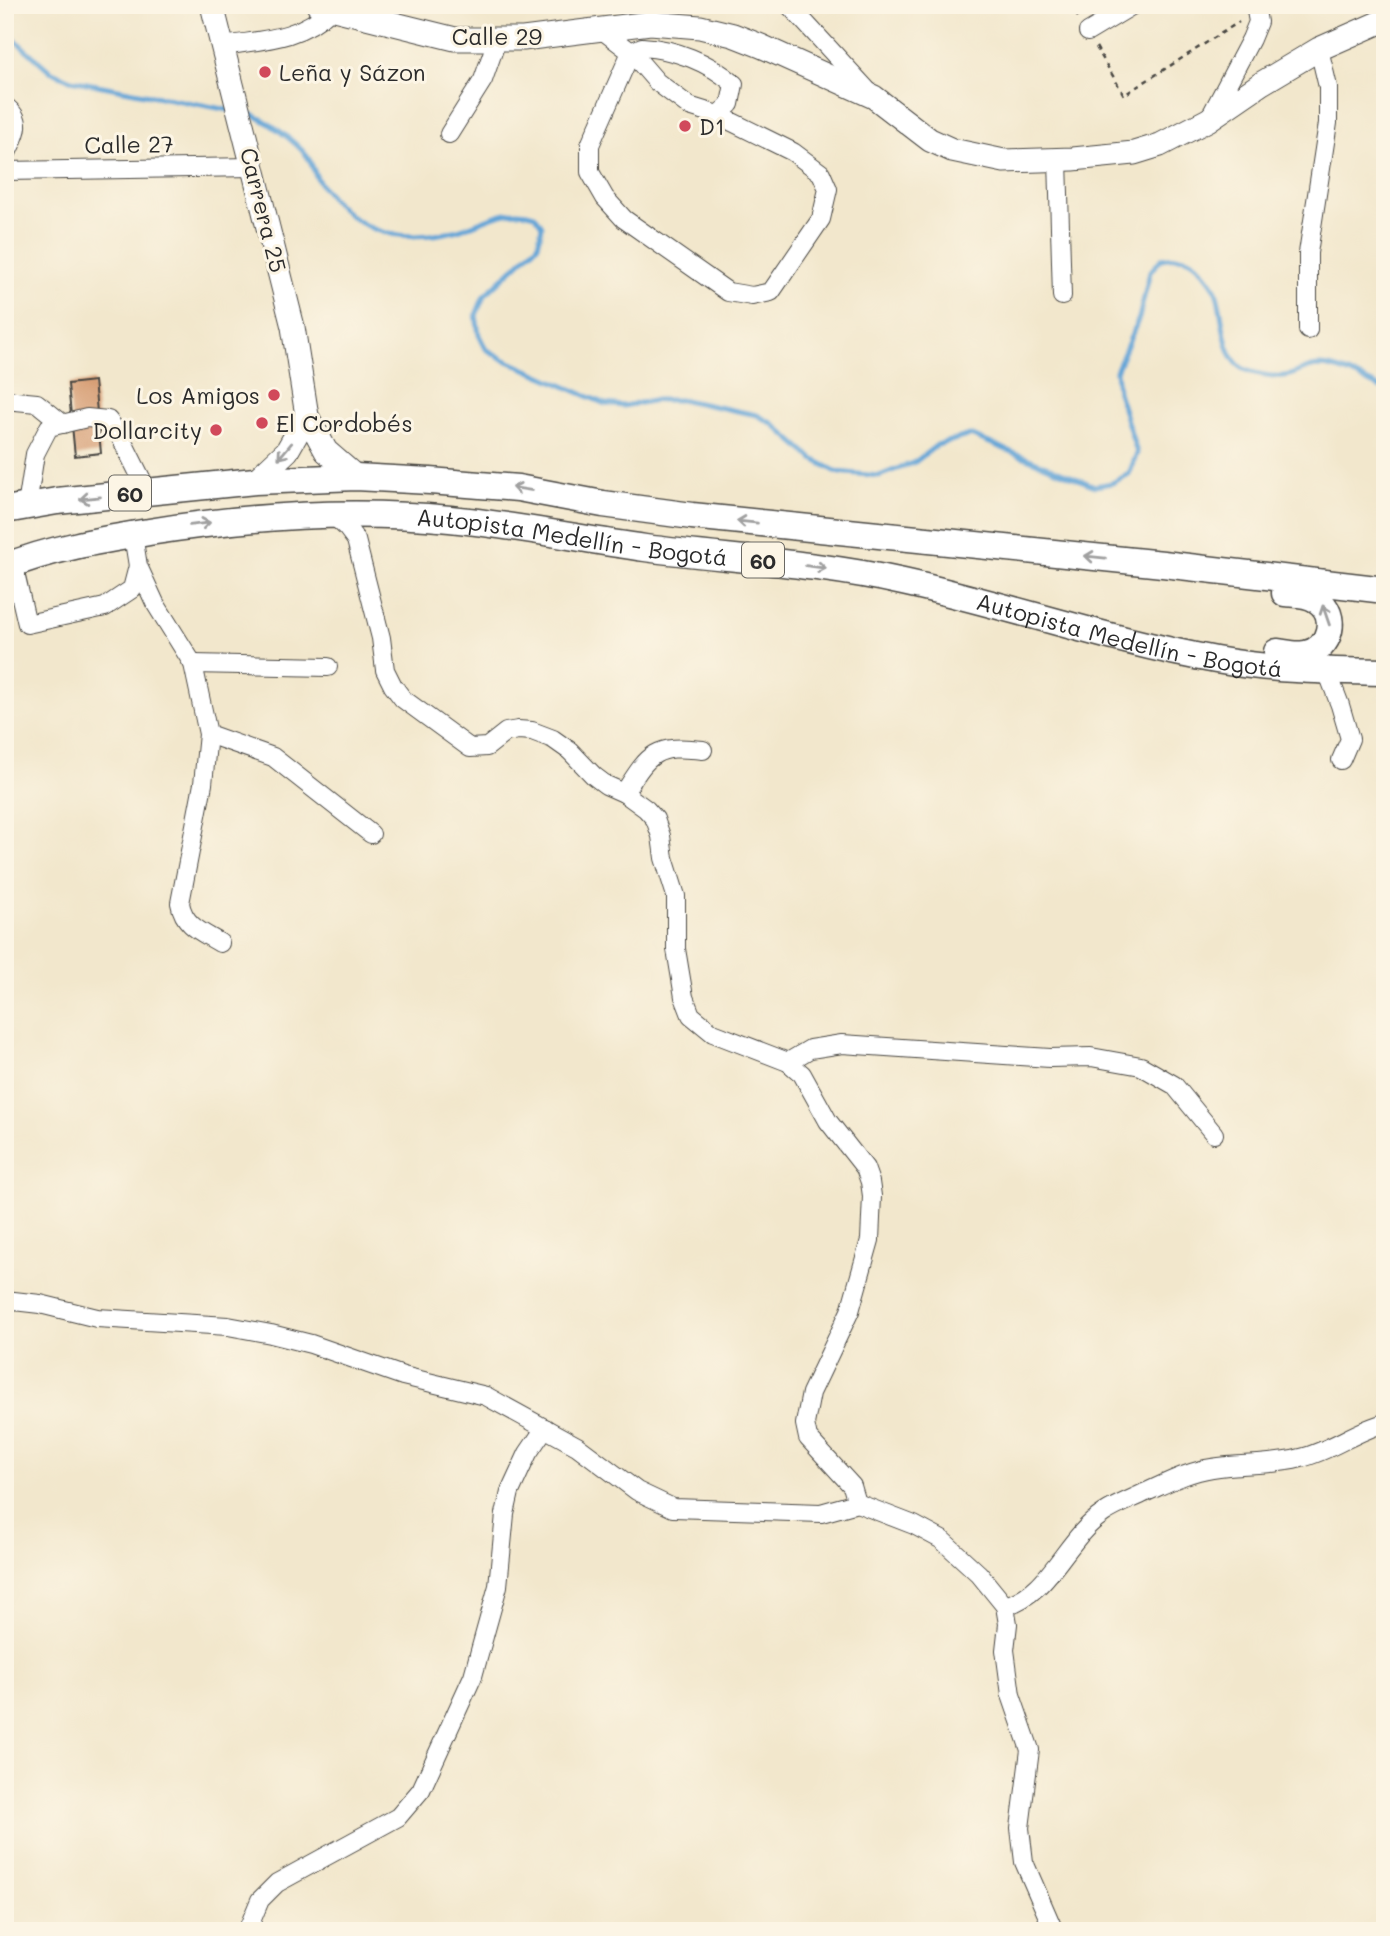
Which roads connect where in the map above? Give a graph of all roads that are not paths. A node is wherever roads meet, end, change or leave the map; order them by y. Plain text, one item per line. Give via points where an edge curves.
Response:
1 (212, 5) edge
2 (670, 5) edge
3 (789, 5) edge
4 (1133, 5) edge
5 (324, 7) edge
6 (1256, 8) edge
7 (1385, 20) edge
8 (650, 23) junction
9 (601, 29) junction
10 (1088, 32) road end
11 (497, 40) junction
12 (222, 46) junction
13 (1320, 49) junction
14 (631, 52) junction
15 (874, 97) junction
16 (5, 106) edge
17 (718, 115) junction
18 (1208, 120) junction
19 (449, 134) dead end
20 (5, 157) edge
21 (1058, 160) junction
22 (254, 167) junction
23 (5, 171) edge
24 (1062, 296) dead end
25 (1308, 330) dead end
26 (5, 400) edge
27 (307, 416) junction
28 (63, 424) junction
29 (356, 477) junction
30 (255, 481) junction
31 (148, 492) junction
32 (16, 508) edge
33 (331, 513) junction
34 (133, 535) junction
35 (1163, 564) junction
36 (9, 566) edge
37 (138, 566) junction
38 (1385, 590) edge
39 (1098, 634) junction
40 (192, 664) junction
41 (328, 667) dead end
42 (1327, 671) junction
43 (1385, 671) edge
44 (208, 734) junction
45 (703, 750) dead end
46 (1341, 760) dead end
47 (624, 793) junction
48 (371, 834) dead end
49 (220, 943) dead end
50 (788, 1062) junction
51 (1214, 1134) dead end
52 (5, 1300) edge
53 (1385, 1423) edge
54 (545, 1428) junction
55 (857, 1503) junction
56 (1004, 1606) junction
57 (247, 1931) edge
58 (1054, 1931) edge

1 - 12 main road, Carrera 25
2 - 8 main road
3 - 15 street
4 - 10 street
5 - 11 main road, Calle 29 via 455,39
5 - 12 street via 309,27 278,38
6 - 18 street via 1258,22 1251,39
7 - 13 main road, Calle 29
8 - 9 main road, Calle 29
8 - 15 main road, Calle 29 via 700,27 733,36
9 - 11 main road, Calle 29
9 - 14 street
11 - 19 street via 483,80
12 - 22 main road, Carrera 25
13 - 18 main road, Calle 29
13 - 25 street via 1328,87 1328,122 1308,253
14 - 17 street via 657,82 690,106
14 - 17 street via 642,47 674,51 721,73 734,84 734,94
14 - 17 street via 590,145 590,172 605,198 624,219 729,292 752,296 771,292 821,219 828,189 821,173 793,152
15 - 21 main road, Calle 29 via 930,140 952,150 1004,162
16 - 20 street via 18,121
18 - 21 main road, Calle 29 via 1134,153
21 - 24 street
22 - 23 street, Calle 27
22 - 27 main road, Carrera 25 via 293,327
26 - 28 street via 37,403
27 - 29 main road, Carrera 25 via 326,452
27 -> 30 main road via 288,451
28 - 31 street via 87,418 108,420
28 - 32 street via 49,427
29 - 30 highway, Autopista Medellín - Bogotá / 60
35 -> 29 highway, Autopista Medellín - Bogotá / 60 via 692,516 518,488
30 - 31 highway, Autopista Medellín - Bogotá / 60
31 -> 32 highway, Autopista Medellín - Bogotá / 60
34 -> 33 highway, Autopista Medellín - Bogotá / 60 via 250,517
33 -> 39 highway, Autopista Medellín - Bogotá / 60 via 451,519 825,568 968,596
33 - 47 street via 356,541 385,670 403,699 470,748 488,747 506,732 518,730 553,739 594,776
34 - 36 highway, Autopista Medellín - Bogotá / 60
34 - 37 street
35 - 38 highway, Autopista Medellín - Bogotá / 60
39 -> 35 highway via 1131,625 1221,646 1306,654 1317,650 1330,631 1323,605 1308,595 1191,583
36 - 37 street via 27,624 105,607 132,589
37 - 40 street
39 - 42 highway, Autopista Medellín - Bogotá / 60 via 1218,660
40 - 41 street
40 - 44 street
42 - 43 highway, Autopista Medellín - Bogotá / 60
42 - 46 street via 1350,739
44 - 48 street via 273,758
44 - 49 street via 180,903 188,923
45 - 47 street via 660,751 641,766
47 - 50 street via 646,809 661,836 676,896 676,949 691,1015 713,1032
50 - 51 street via 810,1049 842,1044 1091,1057 1141,1066 1174,1085
50 - 55 street via 802,1074 870,1182 870,1240 860,1277 850,1311 811,1393 804,1424 808,1438 852,1486
52 - 54 street via 97,1318 228,1326 311,1343 403,1376 485,1396
53 - 56 street via 1311,1456 1283,1463 1189,1472 1119,1505 1086,1528 1037,1589
54 - 55 street via 637,1491 673,1508 821,1513
54 - 57 street via 510,1492 498,1586 473,1676 421,1790 398,1816 278,1883 260,1900
55 - 56 street via 942,1540 979,1574
56 - 58 street via 1009,1624 1005,1650 1011,1695 1030,1750 1020,1828 1024,1862

